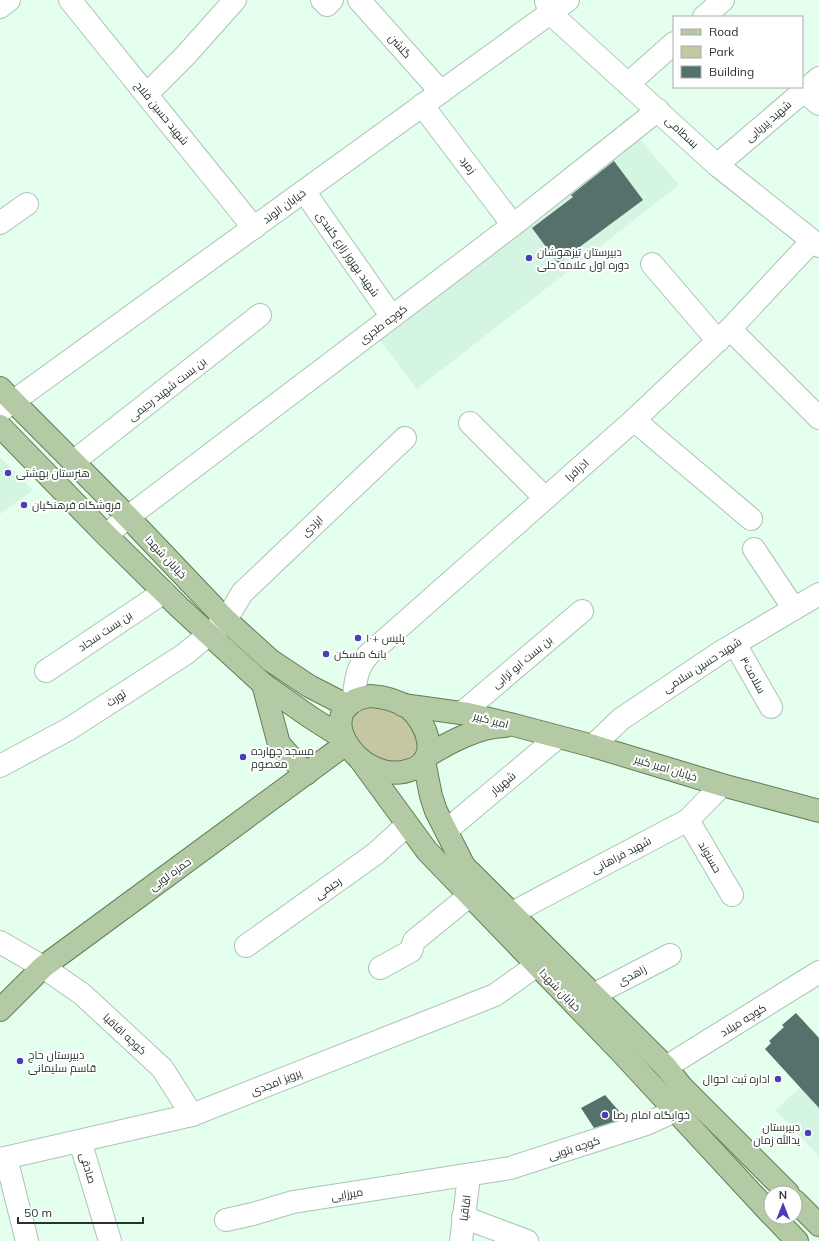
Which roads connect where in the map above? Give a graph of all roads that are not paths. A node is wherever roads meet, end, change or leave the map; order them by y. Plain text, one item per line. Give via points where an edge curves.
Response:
1 (9, 0) edge
2 (70, 0) edge
3 (235, 0) edge
4 (322, 0) edge
5 (332, 0) edge
6 (359, 0) edge
7 (568, 0) edge
8 (723, 0) edge
9 (0, 7) edge
10 (548, 7) edge
11 (705, 16) edge
12 (673, 44) edge
13 (819, 78) edge
14 (628, 84) junction
15 (441, 92) junction
16 (147, 94) junction
17 (811, 98) edge
18 (422, 106) junction
19 (658, 110) junction
20 (717, 165) junction
21 (304, 191) junction
22 (28, 204) dead end
23 (0, 223) edge
24 (513, 225) junction
25 (254, 228) junction
26 (815, 243) edge
27 (652, 264) dead end
28 (260, 315) dead end
29 (392, 317) junction
30 (724, 335) junction
31 (4, 400) edge
32 (819, 418) edge
33 (634, 420) junction
34 (470, 423) dead end
35 (0, 426) edge
36 (405, 438) dead end
37 (73, 462) junction
38 (545, 498) junction
39 (128, 516) junction
40 (751, 519) dead end
41 (106, 535) junction
42 (754, 549) dead end
43 (164, 592) junction
44 (819, 594) edge
45 (794, 609) junction
46 (582, 611) dead end
47 (226, 620) junction
48 (209, 635) junction
49 (735, 644) junction
50 (46, 671) dead end
51 (263, 684) junction
52 (351, 704) junction
53 (403, 705) junction
54 (771, 707) dead end
55 (462, 713) junction
56 (514, 725) junction
57 (558, 737) junction
58 (593, 746) junction
59 (349, 747) junction
60 (425, 758) junction
61 (0, 766) edge
62 (306, 774) junction
63 (722, 785) junction
64 (819, 811) edge
65 (688, 820) junction
66 (407, 825) junction
67 (447, 830) junction
68 (732, 895) dead end
69 (470, 896) junction
70 (512, 913) junction
71 (0, 942) edge
72 (246, 946) dead end
73 (670, 955) dead end
74 (537, 965) junction
75 (43, 967) junction
76 (380, 968) dead end
77 (819, 972) edge
78 (593, 995) junction
79 (0, 1010) edge
80 (666, 1067) junction
81 (675, 1111) junction
82 (192, 1115) junction
83 (80, 1141) junction
84 (3, 1159) edge
85 (469, 1176) junction
86 (780, 1185) edge
87 (763, 1205) edge
88 (803, 1209) edge
89 (463, 1217) junction
90 (226, 1220) dead end
91 (782, 1225) edge
92 (819, 1225) edge
93 (27, 1241) edge
94 (110, 1241) edge
95 (461, 1241) edge
96 (527, 1241) edge
97 (797, 1241) edge

1 - 9 street
2 - 16 street, شهید حسین فلاح
3 - 16 street
4 - 5 street via 327,5
6 - 15 street, گلشن
7 - 10 street, خیابان الوند
8 - 11 street
10 - 14 street, بسطامی
10 - 15 street, خیابان الوند
12 - 14 street
13 - 17 street, شهید پیریایی
14 - 19 street, بسطامی
15 - 18 street, خیابان الوند
16 - 25 street, شهید حسین فلاح
17 - 20 street, شهید پیریایی
18 - 21 street, خیابان الوند
18 - 24 street, زمرد
19 - 20 street, بسطامی
19 - 24 street, کوچه طجری
20 - 26 street, بسطامی
21 - 25 street, خیابان الوند
21 - 29 street, شهید بهروز زارع گنبدی
22 - 23 street
24 - 29 street, کوچه طجری
25 - 31 street, خیابان الوند
26 - 30 street, اذرافرا
27 - 30 street
28 - 37 street, بن بست شهید رحیمی
29 - 39 street, کوچه طجری
30 - 32 street
30 - 33 street, اذرافرا
31 - 37 main road, خیابان شهدا
33 - 38 street, اذرافرا
33 - 40 street
34 - 38 street
35 - 41 main road, خیابان شهدا
36 - 47 street, ایزدی via 242,593
37 - 39 main road, خیابان شهدا
38 - 52 street, اذرافرا via 369,654 357,672
39 - 41 street, کوچه طجری
39 - 47 main road, خیابان شهدا
41 - 43 main road, خیابان شهدا
42 - 45 street
43 - 48 main road, خیابان شهدا
43 - 50 street, بن بست سجاد
44 - 45 street, شهید حسین سلامی
45 - 49 street, شهید حسین سلامی
46 - 55 street, بن بست ابو ترابی
47 - 48 street, تورث
47 - 52 main road, خیابان شهدا via 270,660 309,686
48 - 51 main road, خیابان شهدا
48 - 61 street, تورث via 185,654 69,729
49 - 54 street, سلامت۳
49 - 58 street, شهید حسین سلامی via 621,719
51 - 59 main road, خیابان شهدا
51 - 62 main road via 279,744
52 - 53 main road via 364,697 379,697 392,699
52 - 59 main road via 340,723
53 - 55 main road, امیر کبیر
53 - 60 main road via 416,715 423,725 429,744
55 - 56 main road, امیر کبیر
56 - 57 main road, خیابان امیر کبیر
56 - 60 main road, امیر کبیر via 486,728 463,736
57 - 58 main road, خیابان امیر کبیر
57 - 67 street, شهریار
58 - 63 main road, خیابان امیر کبیر
59 - 60 main road via 378,769 396,772 416,768
59 - 62 main road, حمزه لویی
59 - 66 main road, خیابان شهدا
60 - 67 main road, خیابان شهدا via 431,796
62 - 75 main road, حمزه لویی
63 - 64 main road, خیابان امیر کبیر
63 - 65 street, شهید فراهانی
65 - 68 street, حسنوند
65 - 70 street, شهید فراهانی
66 - 69 main road, خیابان شهدا via 427,851
66 - 72 street, رحیمی via 375,854
67 - 70 main road, خیابان شهدا via 464,866
69 - 74 main road, خیابان شهدا
69 - 76 street via 414,941 411,951
70 - 78 main road, خیابان شهدا
71 - 75 street, کوچه اقاقیا
73 - 78 street, زاهدی
74 - 81 main road, خیابان شهدا
74 - 82 street, پرویز امجدی via 495,995
75 - 79 main road, حمزه لویی
75 - 82 street, کوچه اقاقیا via 82,994 162,1068
77 - 80 street, کوچه میلاد
78 - 80 main road, خیابان شهدا
80 - 86 main road, خیابان شهدا via 682,1087
81 - 85 street, کوچه بتویی via 646,1124 510,1168
81 - 87 main road, خیابان شهدا
82 - 83 street, پرویز امجدی
83 - 84 street, پرویز امجدی
83 - 94 street, صادقی
84 - 93 street
85 - 89 street, اقاقیا
85 - 90 street, میرزایی via 293,1202
88 - 92 main road
89 - 95 street, اقاقیا
89 - 96 street
91 - 97 main road

